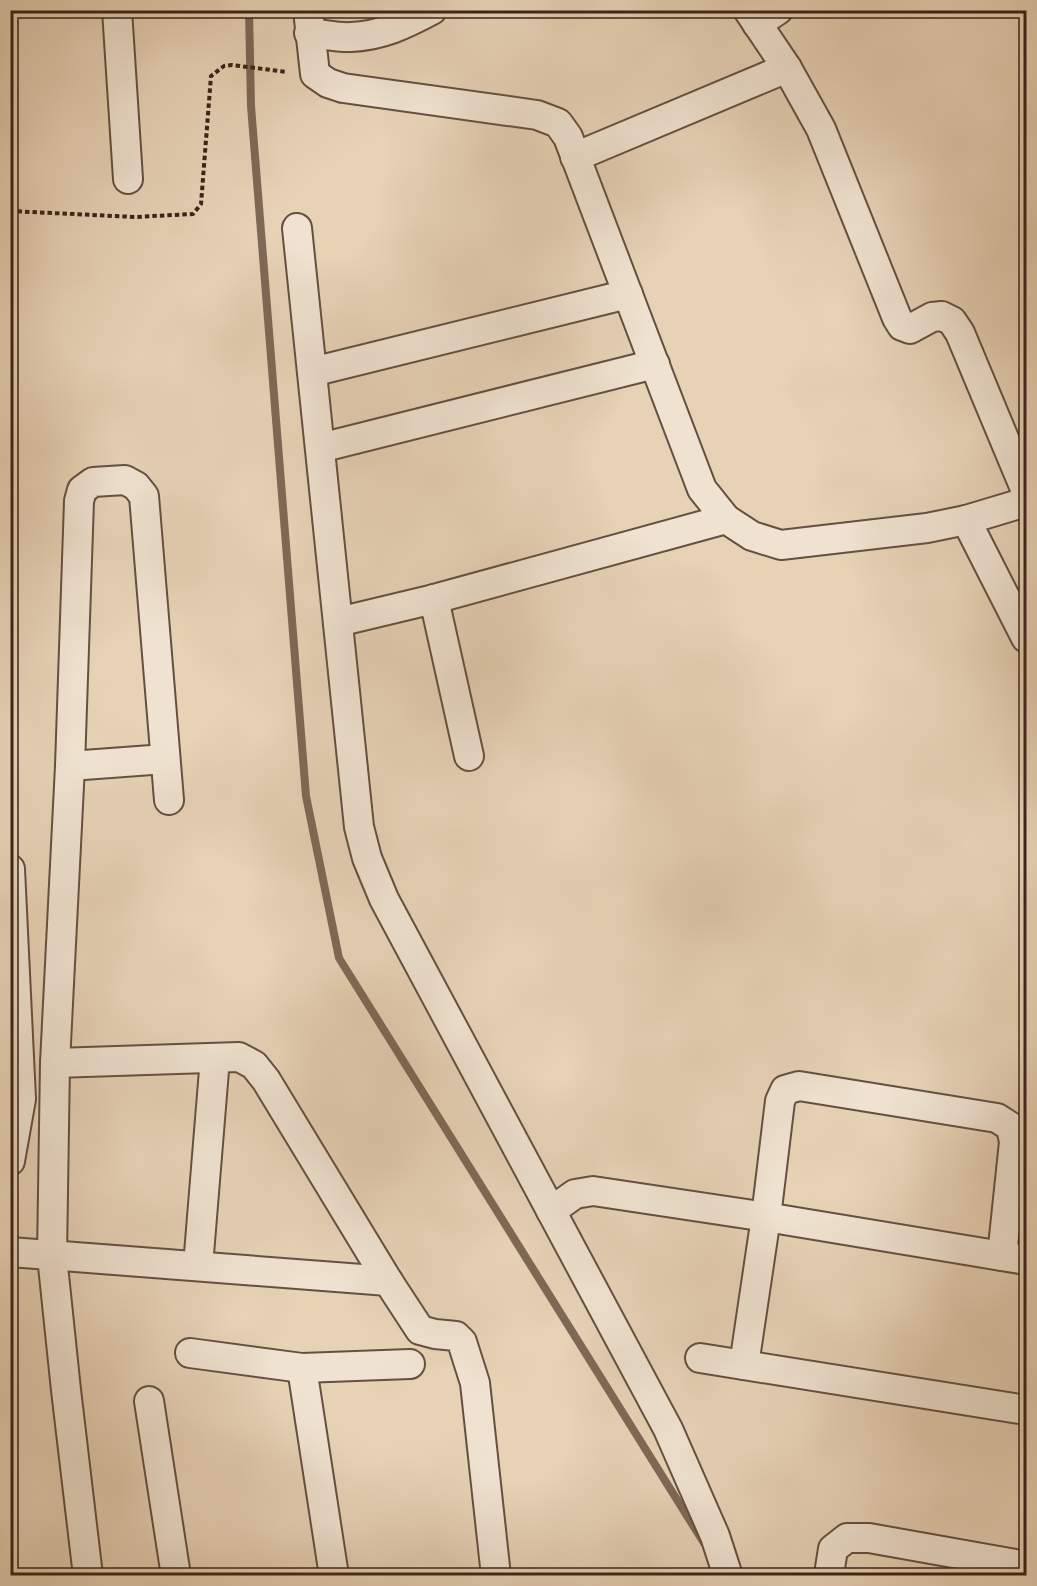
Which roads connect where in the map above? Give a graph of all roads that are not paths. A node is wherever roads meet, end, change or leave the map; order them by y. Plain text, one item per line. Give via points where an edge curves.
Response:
1 (117, 10) edge
2 (432, 10) edge
3 (761, 15) edge
4 (308, 22) edge
5 (787, 68) junction
6 (575, 156) junction
7 (128, 179) dead end
8 (297, 228) dead end
9 (628, 294) junction
10 (655, 364) junction
11 (312, 372) junction
12 (320, 448) junction
13 (1026, 491) edge
14 (1026, 502) edge
15 (726, 519) junction
16 (966, 520) junction
17 (434, 599) junction
18 (338, 622) junction
19 (1026, 638) edge
20 (469, 756) dead end
21 (165, 759) junction
22 (70, 766) junction
23 (169, 800) dead end
24 (10, 869) edge
25 (215, 1058) junction
26 (55, 1063) junction
27 (10, 1161) edge
28 (551, 1211) junction
29 (766, 1216) junction
30 (10, 1252) edge
31 (52, 1256) junction
32 (1014, 1258) edge
33 (198, 1266) junction
34 (388, 1281) junction
35 (190, 1353) dead end
36 (700, 1358) dead end
37 (410, 1364) dead end
38 (744, 1365) junction
39 (302, 1368) junction
40 (149, 1401) dead end
41 (1026, 1410) edge
42 (1026, 1566) edge
43 (88, 1575) edge
44 (176, 1575) edge
45 (334, 1575) edge
46 (496, 1575) edge
47 (729, 1575) edge
48 (832, 1575) edge

1 - 7 street
2 - 4 street via 398,28 350,38
3 - 5 street
4 - 6 street via 315,74 328,83 537,115 558,123
5 - 6 street
5 - 13 street via 821,129 897,318 910,329 932,317 952,321 968,348
6 - 9 street
8 - 11 street
9 - 10 street
9 - 11 street
10 - 12 street
10 - 15 street via 702,489
11 - 12 street
12 - 18 street
14 - 16 street
15 - 16 street via 752,536 781,545
15 - 17 street
16 - 19 street
17 - 18 street
17 - 20 street
18 - 28 street via 359,827 367,858 384,899
21 - 22 street
21 - 22 street via 144,496 125,480 93,482 82,490 78,501
21 - 23 street
22 - 26 street
24 - 27 street via 21,1099
25 - 26 street
25 - 33 street
25 - 34 street via 239,1057 254,1065 266,1080
26 - 31 street
28 - 29 street via 575,1194 593,1191
28 - 47 street via 668,1429
29 - 32 street
29 - 32 street via 780,1101 785,1090 799,1086 974,1114 997,1118 1011,1126
29 - 38 street
30 - 31 street
31 - 33 street
31 - 43 street
33 - 34 street
34 - 46 street via 420,1330 456,1336 462,1342 475,1383
35 - 39 street
36 - 38 street
37 - 39 street
38 - 41 street
39 - 45 street
40 - 44 street
42 - 48 street via 869,1538 847,1538 833,1550

